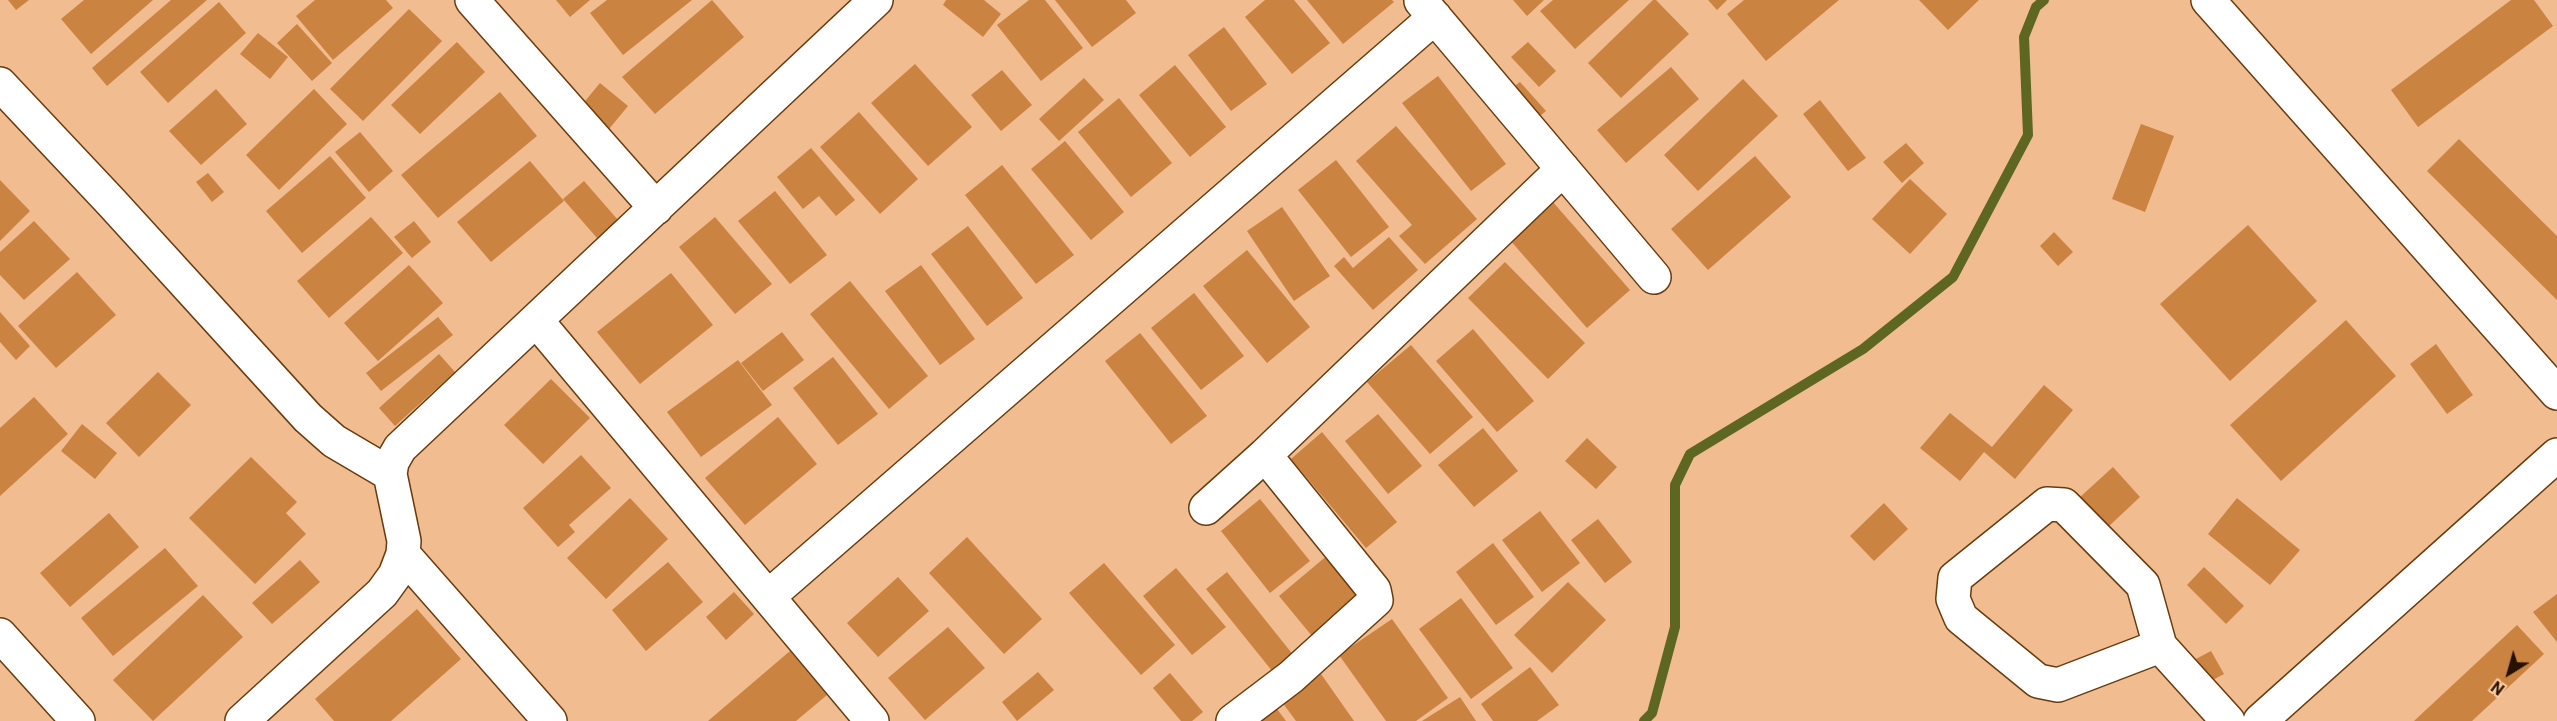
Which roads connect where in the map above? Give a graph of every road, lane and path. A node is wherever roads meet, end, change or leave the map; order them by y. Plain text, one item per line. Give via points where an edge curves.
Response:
1 (472, 0) edge
2 (876, 0) edge
3 (2208, 0) edge
4 (1427, 9) edge
5 (0, 84) edge
6 (1563, 169) junction
7 (656, 208) junction
8 (1654, 277) dead end
9 (536, 320) junction
10 (2557, 393) edge
11 (1265, 455) junction
12 (2557, 455) edge
13 (390, 474) junction
14 (1206, 507) dead end
15 (403, 554) junction
16 (768, 596) junction
17 (0, 635) edge
18 (2160, 646) junction
19 (78, 721) edge
20 (242, 721) edge
21 (550, 721) edge
22 (872, 721) edge
23 (1233, 721) edge
24 (2228, 721) edge
25 (2260, 721) edge

1 - 7 street
2 - 7 street
3 - 10 street
4 - 6 street
4 - 16 street
5 - 13 street via 308,418 334,441
6 - 8 street
6 - 11 street
7 - 9 street
9 - 13 street via 407,440 392,462
9 - 16 street
11 - 14 street
11 - 23 street via 1374,590 1376,600 1291,677
12 - 25 street
13 - 15 street via 404,541
15 - 20 street via 395,575 382,592
15 - 21 street
16 - 22 street
17 - 19 street
18 - 18 street via 2143,585 2064,505 2048,504 1955,578 1953,599 1961,618 2038,681 2058,685
18 - 24 street

